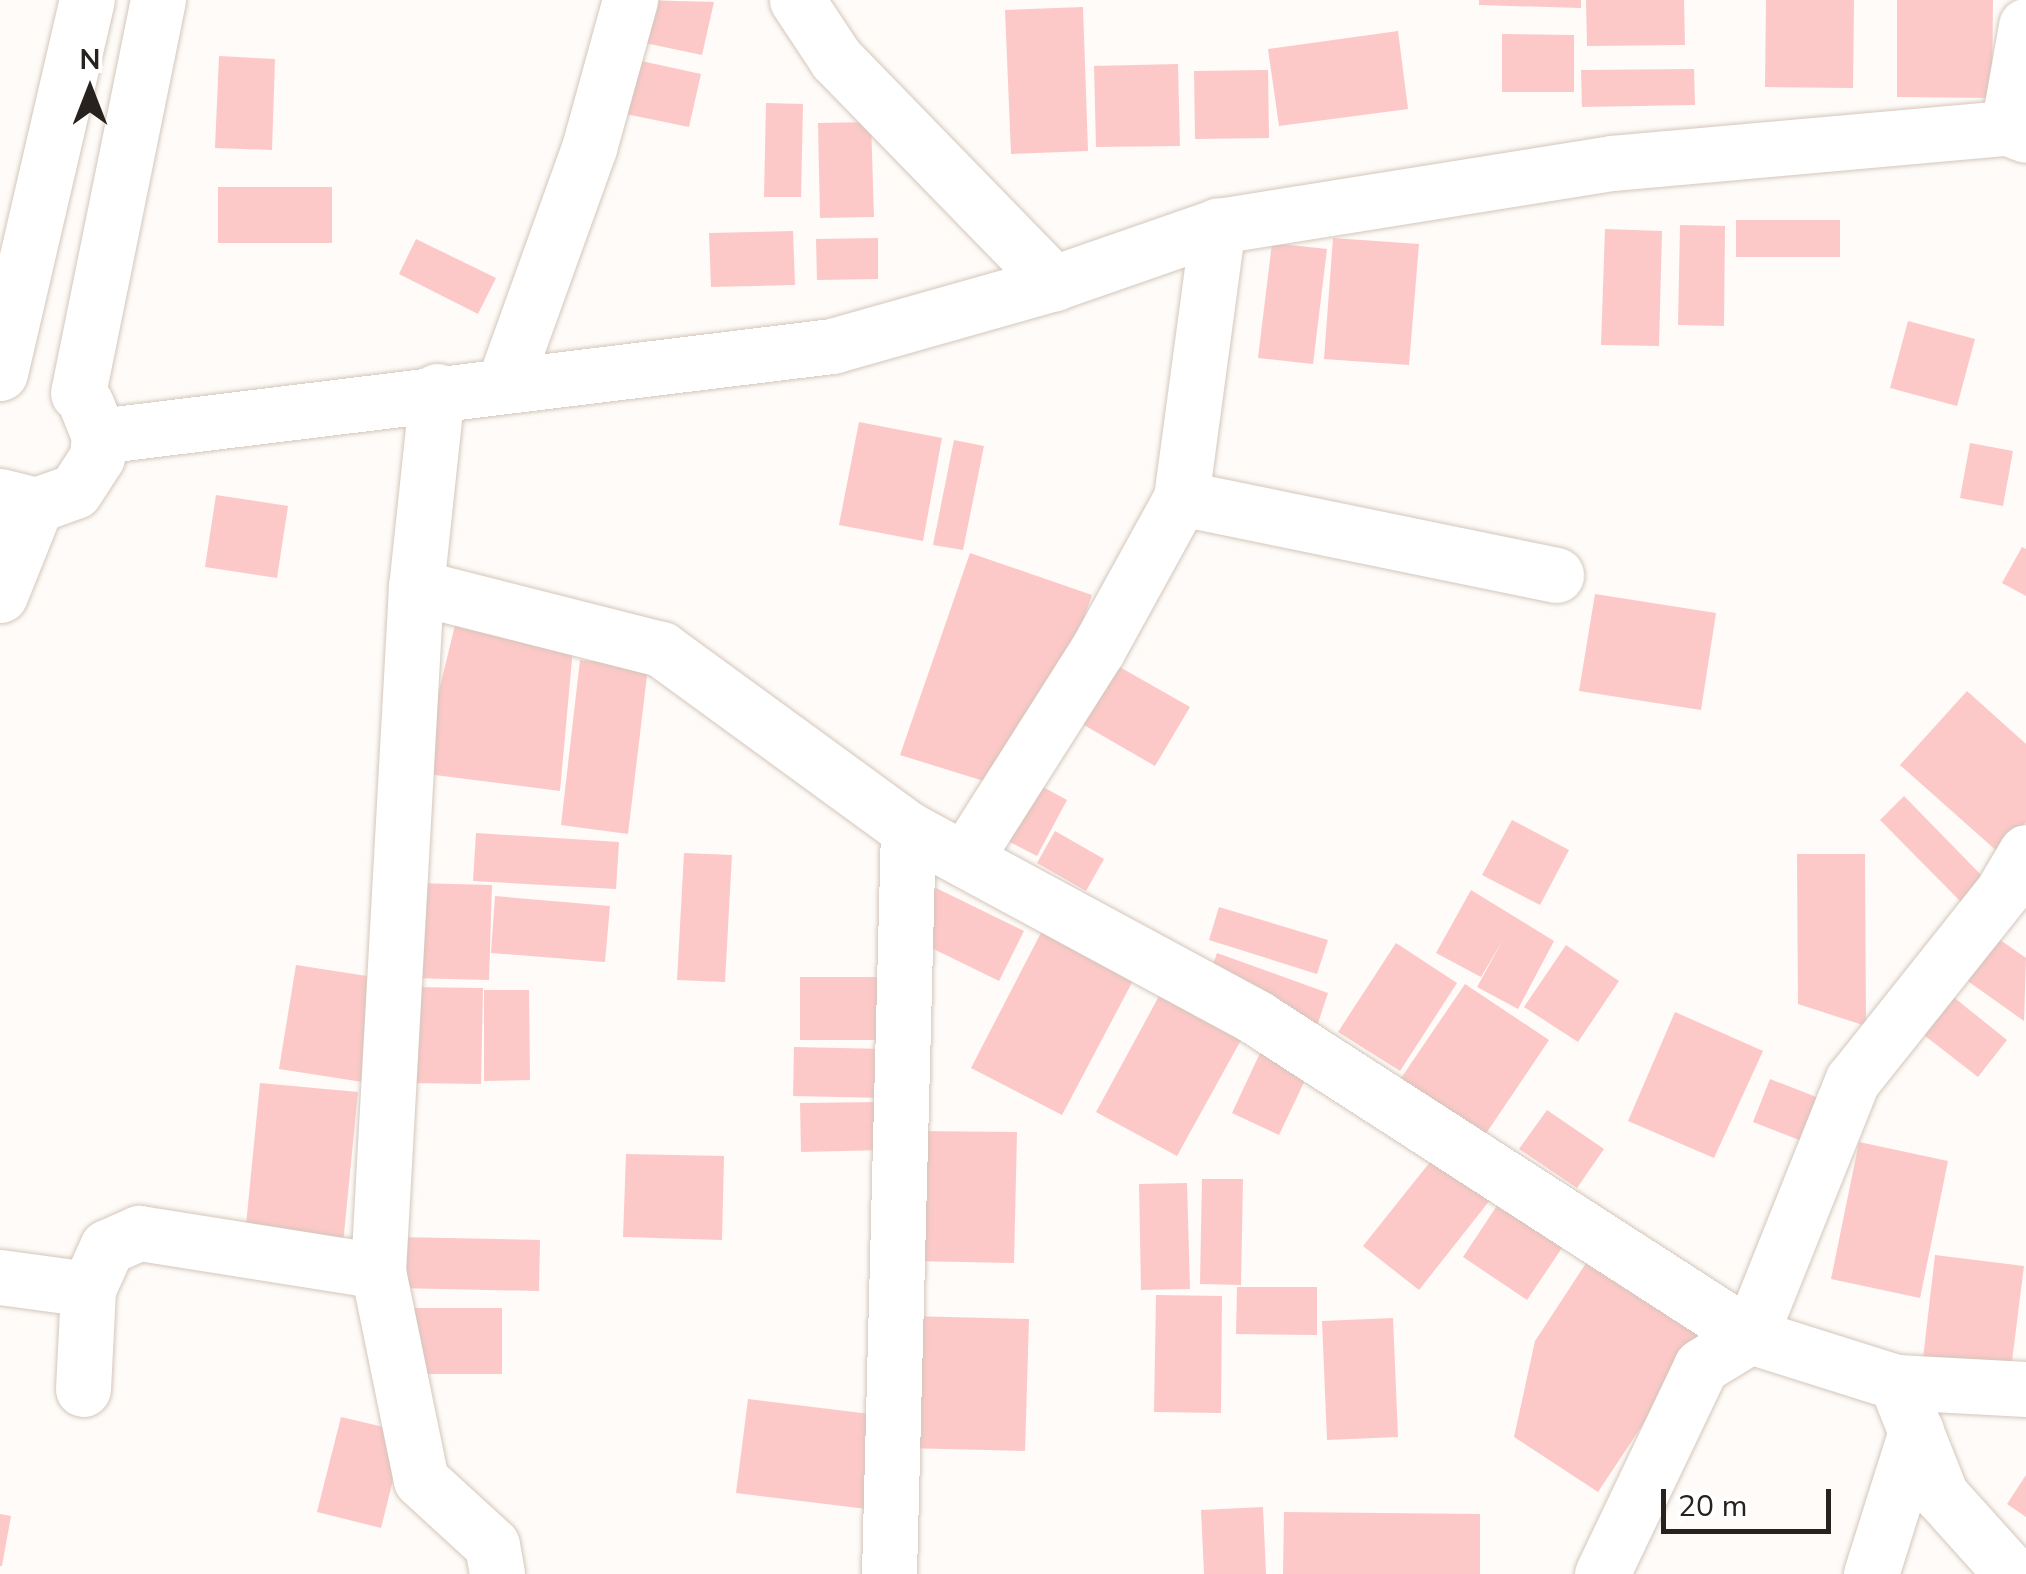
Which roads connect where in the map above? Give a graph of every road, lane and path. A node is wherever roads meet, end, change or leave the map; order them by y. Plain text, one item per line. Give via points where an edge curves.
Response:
1 (87, 0) edge
2 (158, 0) edge
3 (630, 0) edge
4 (797, 0) edge
5 (2026, 26) edge
6 (2017, 132) edge
7 (1218, 226) junction
8 (1054, 283) junction
9 (0, 373) edge
10 (504, 384) junction
11 (0, 385) edge
12 (437, 391) junction
13 (88, 415) junction
14 (1181, 498) junction
15 (18, 501) edge
16 (1556, 575) dead end
17 (416, 587) junction
18 (0, 596) edge
19 (908, 829) junction
20 (2026, 852) edge
21 (966, 857) junction
22 (378, 1270) junction
23 (0, 1277) edge
24 (88, 1289) junction
25 (1750, 1336) junction
26 (2026, 1389) edge
27 (83, 1390) dead end
28 (1906, 1406) junction
29 (497, 1574) edge
30 (889, 1574) edge
31 (1602, 1574) edge
32 (1871, 1574) edge
33 (2012, 1574) edge

1 - 9 street
2 - 13 street
3 - 10 street via 589,148
4 - 8 street via 836,59
5 - 6 street
6 - 7 street via 1612,163
7 - 8 street
7 - 14 street
8 - 10 street via 832,346
10 - 12 street
11 - 13 street via 32,376
12 - 13 street
12 - 17 street
13 - 15 street via 88,476 56,502
14 - 16 street
14 - 21 street via 1098,650
15 - 18 street
17 - 19 street via 660,650
17 - 22 street
19 - 21 street
19 - 30 street
20 - 25 street via 2003,891 1852,1081
21 - 25 street via 1257,1018
22 - 24 street via 140,1233 106,1247
22 - 29 street via 421,1480 492,1545
23 - 24 street
24 - 27 street
25 - 28 street
25 - 31 street via 1701,1366
26 - 28 street
28 - 32 street
28 - 33 street via 1941,1495

